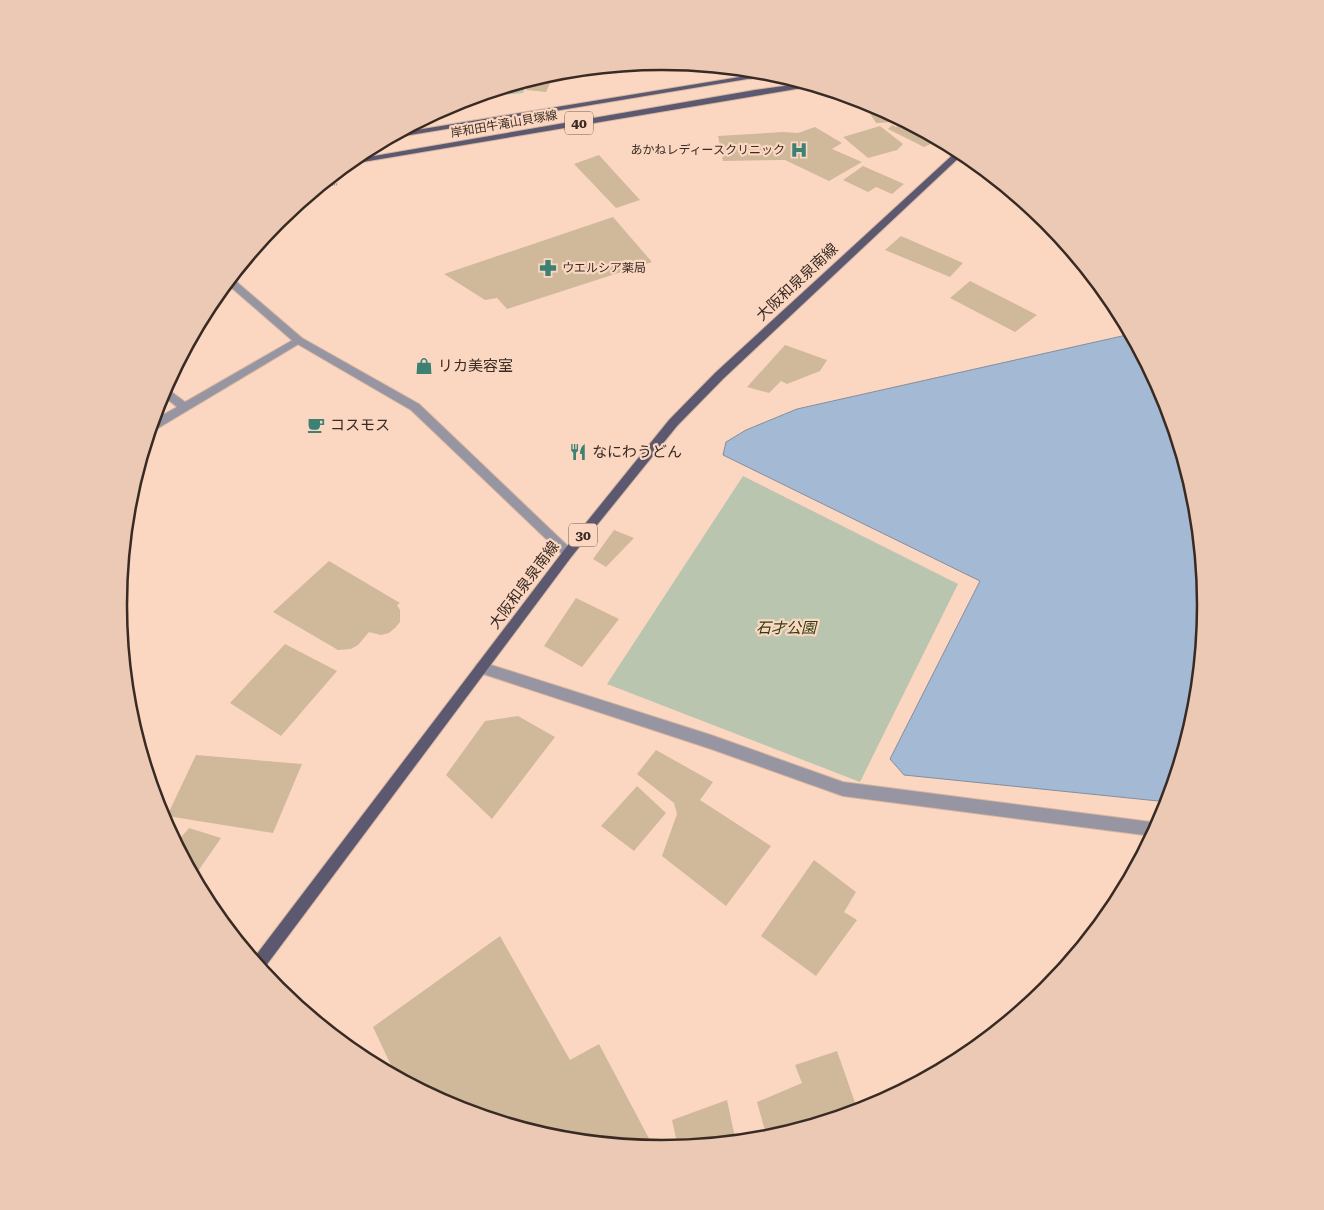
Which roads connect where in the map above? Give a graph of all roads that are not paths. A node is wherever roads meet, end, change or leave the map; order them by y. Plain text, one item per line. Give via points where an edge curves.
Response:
1 (749, 78) edge
2 (796, 87) edge
3 (411, 133) edge
4 (954, 157) edge
5 (365, 160) edge
6 (234, 284) edge
7 (298, 340) junction
8 (170, 395) edge
9 (185, 407) junction
10 (160, 422) edge
11 (568, 553) junction
12 (482, 668) junction
13 (1148, 828) edge
14 (262, 960) edge

1 - 3 main road, 岸和田牛滝山貝塚線 / 40
2 - 5 main road, 岸和田牛滝山貝塚線 / 40
4 - 11 main road, 大阪和泉泉南線 / 30 via 673,423
6 - 7 street
7 - 9 street
7 - 11 street via 415,406
8 - 9 street
9 - 10 street
11 - 12 main road, 大阪和泉泉南線 / 30
12 - 13 street via 711,742 843,789
12 - 14 main road, 大阪和泉泉南線 / 30

